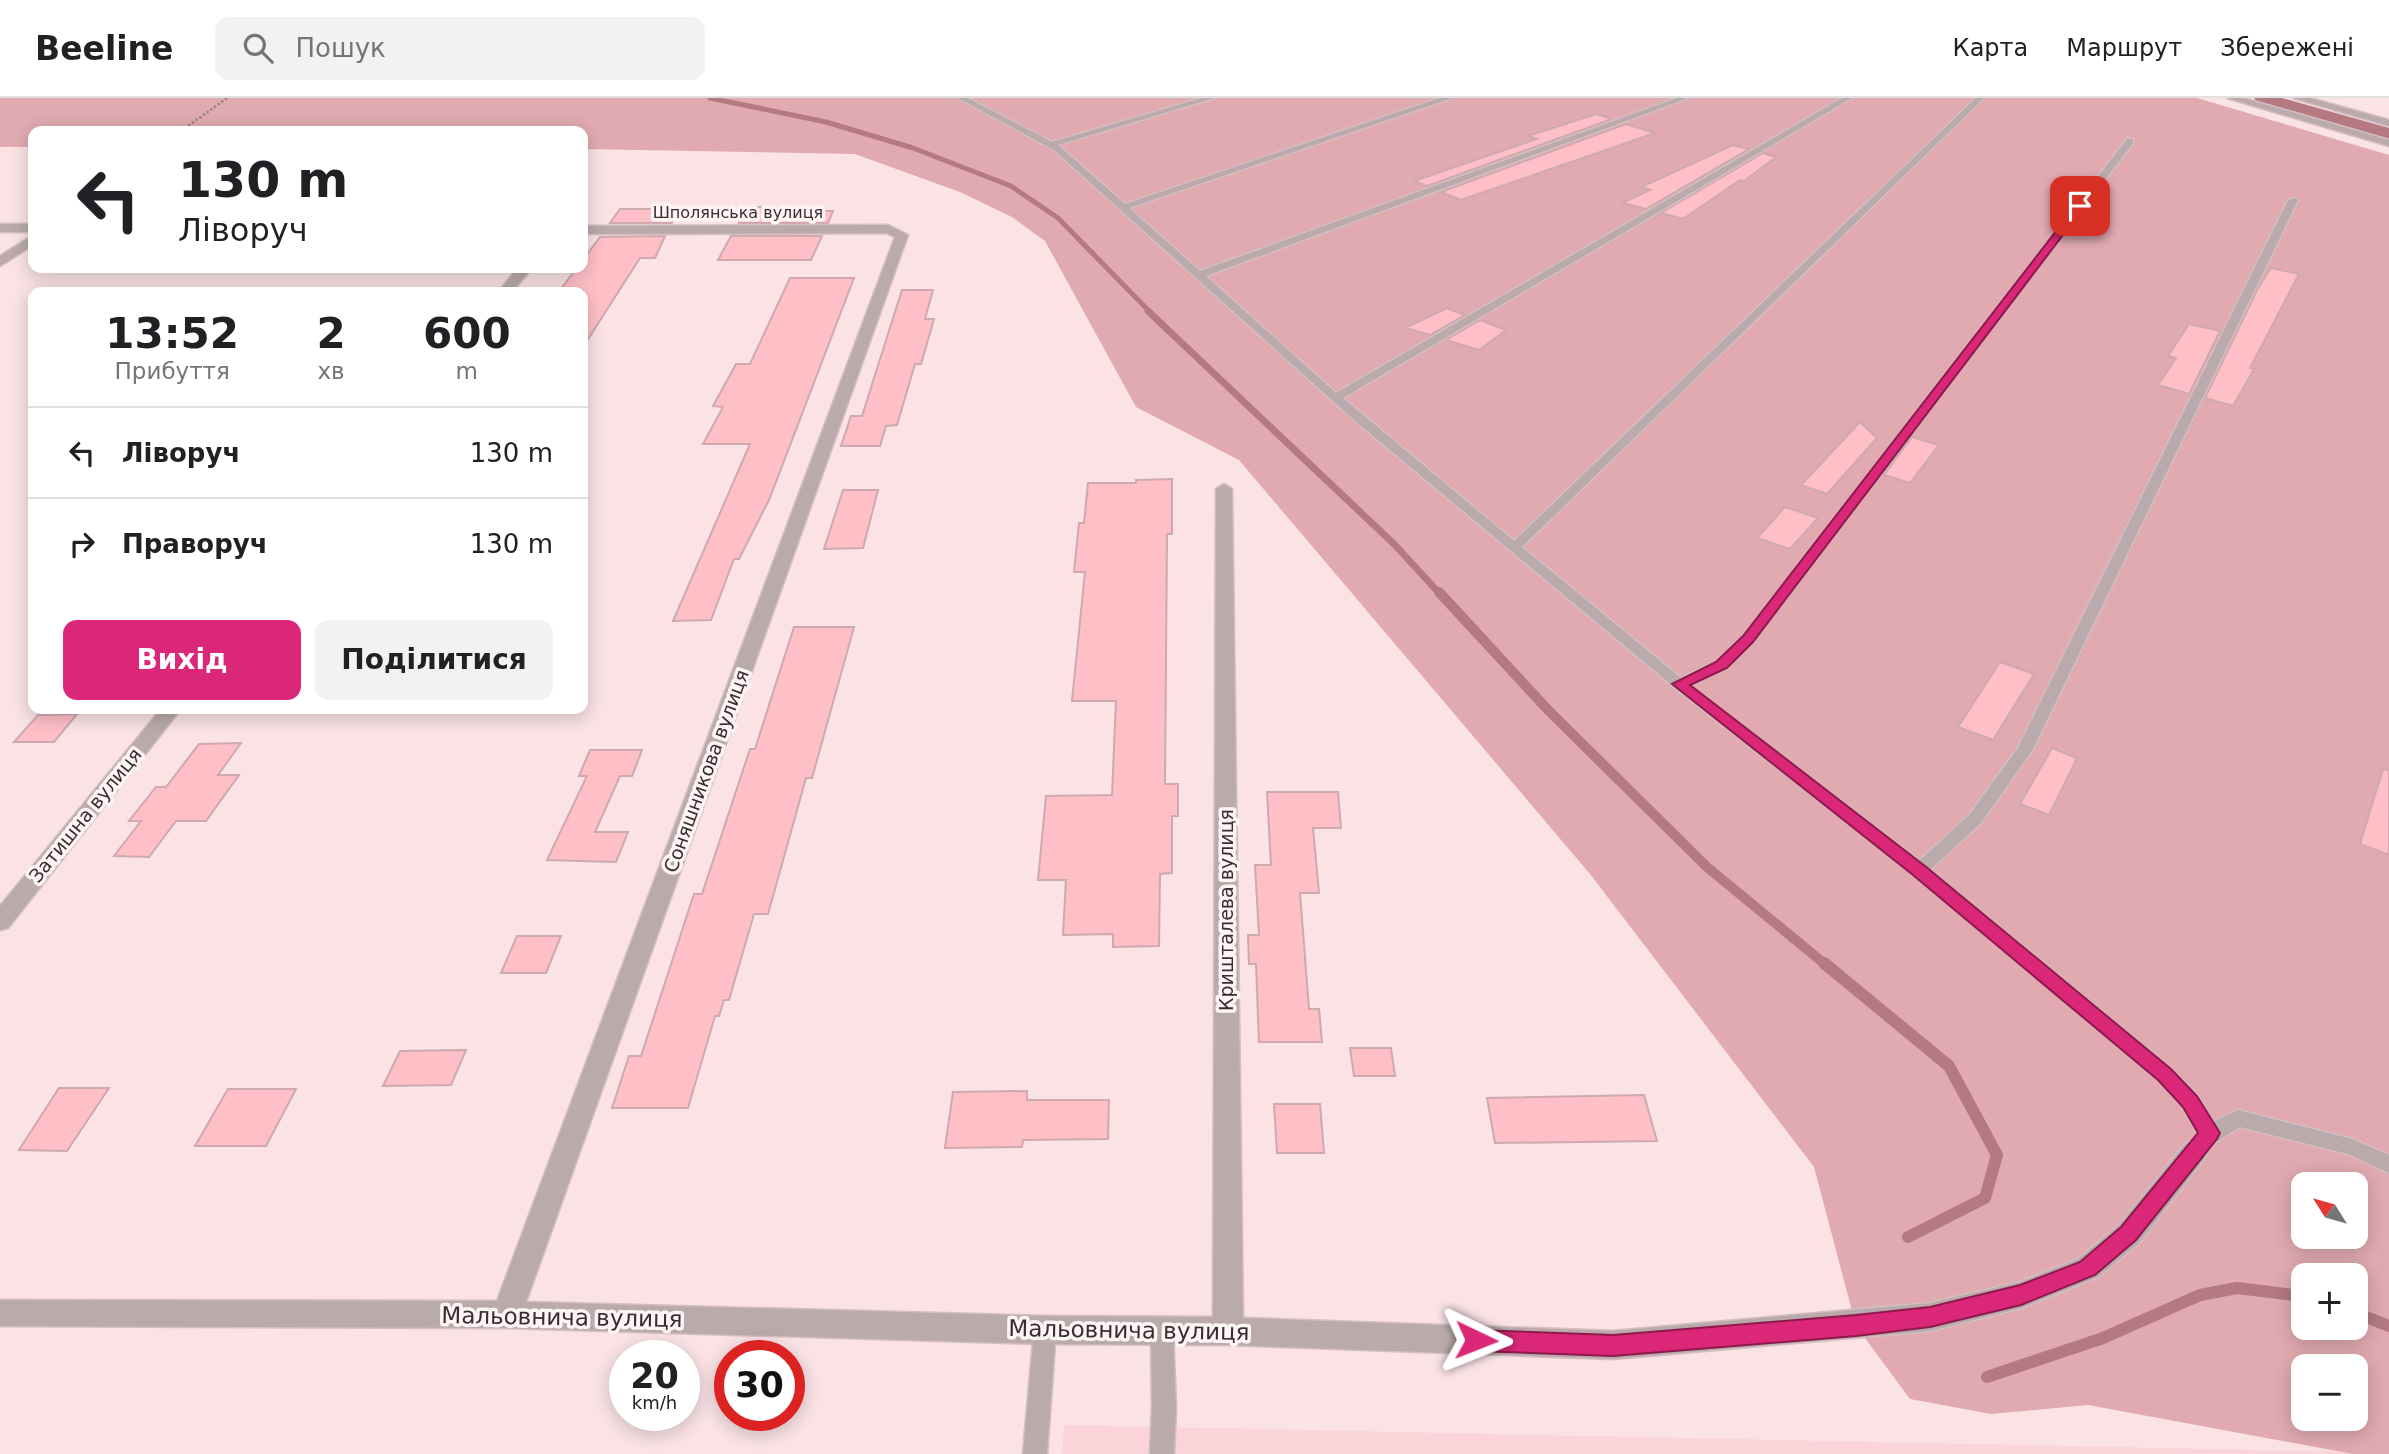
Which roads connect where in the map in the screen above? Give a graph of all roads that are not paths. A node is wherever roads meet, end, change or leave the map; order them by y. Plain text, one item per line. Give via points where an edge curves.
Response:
1 (1210, 98) edge
2 (1448, 98) edge
3 (1684, 98) edge
4 (1848, 98) edge
5 (1980, 98) edge
6 (2232, 98) edge
7 (2298, 98) edge
8 (968, 99) edge
9 (2389, 124) edge
10 (2130, 141) dead end
11 (2389, 143) edge
12 (1051, 145) junction
13 (2293, 200) dead end
14 (1124, 207) junction
15 (0, 229) edge
16 (28, 229) edge
17 (588, 230) edge
18 (894, 230) joint
19 (28, 242) edge
20 (0, 262) edge
21 (521, 273) edge
22 (1199, 275) junction
23 (509, 287) edge
24 (1335, 398) junction
25 (1224, 489) dead end
26 (1514, 548) junction
27 (1679, 684) junction
28 (167, 714) edge
29 (1919, 870) junction
30 (0, 922) edge
31 (2202, 1142) junction
32 (2389, 1164) edge
33 (0, 1313) edge
34 (507, 1315) junction
35 (1045, 1330) junction
36 (1228, 1331) junction
37 (1162, 1332) junction
38 (1035, 1454) edge
39 (1162, 1454) edge

1 - 12 lane
2 - 14 lane
3 - 22 lane
4 - 24 lane
5 - 26 lane
6 - 11 street
7 - 9 street
8 - 12 lane
10 - 27 lane via 1748,639 1721,665
12 - 14 lane
13 - 29 lane via 2025,750 1975,819
14 - 22 lane
15 - 16 street
17 - 18 street, Шполянська вулиця
18 - 34 street, Соняшникова вулиця via 902,235
19 - 20 street
21 - 23 street
22 - 24 lane
24 - 26 lane
25 - 36 street, Кришталева вулиця
26 - 27 lane
27 - 29 lane
28 - 30 street, Затишна вулиця
29 - 31 lane via 2164,1074 2190,1101
31 - 32 lane via 2238,1118 2352,1147
31 - 36 street, Мальовнича вулиця via 2129,1234 2088,1268 2021,1295 1930,1317 1613,1345
33 - 34 street, Мальовнича вулиця
34 - 35 street, Мальовнича вулиця
35 - 37 street, Мальовнича вулиця
35 - 38 lane
36 - 37 street, Мальовнича вулиця
37 - 39 lane

